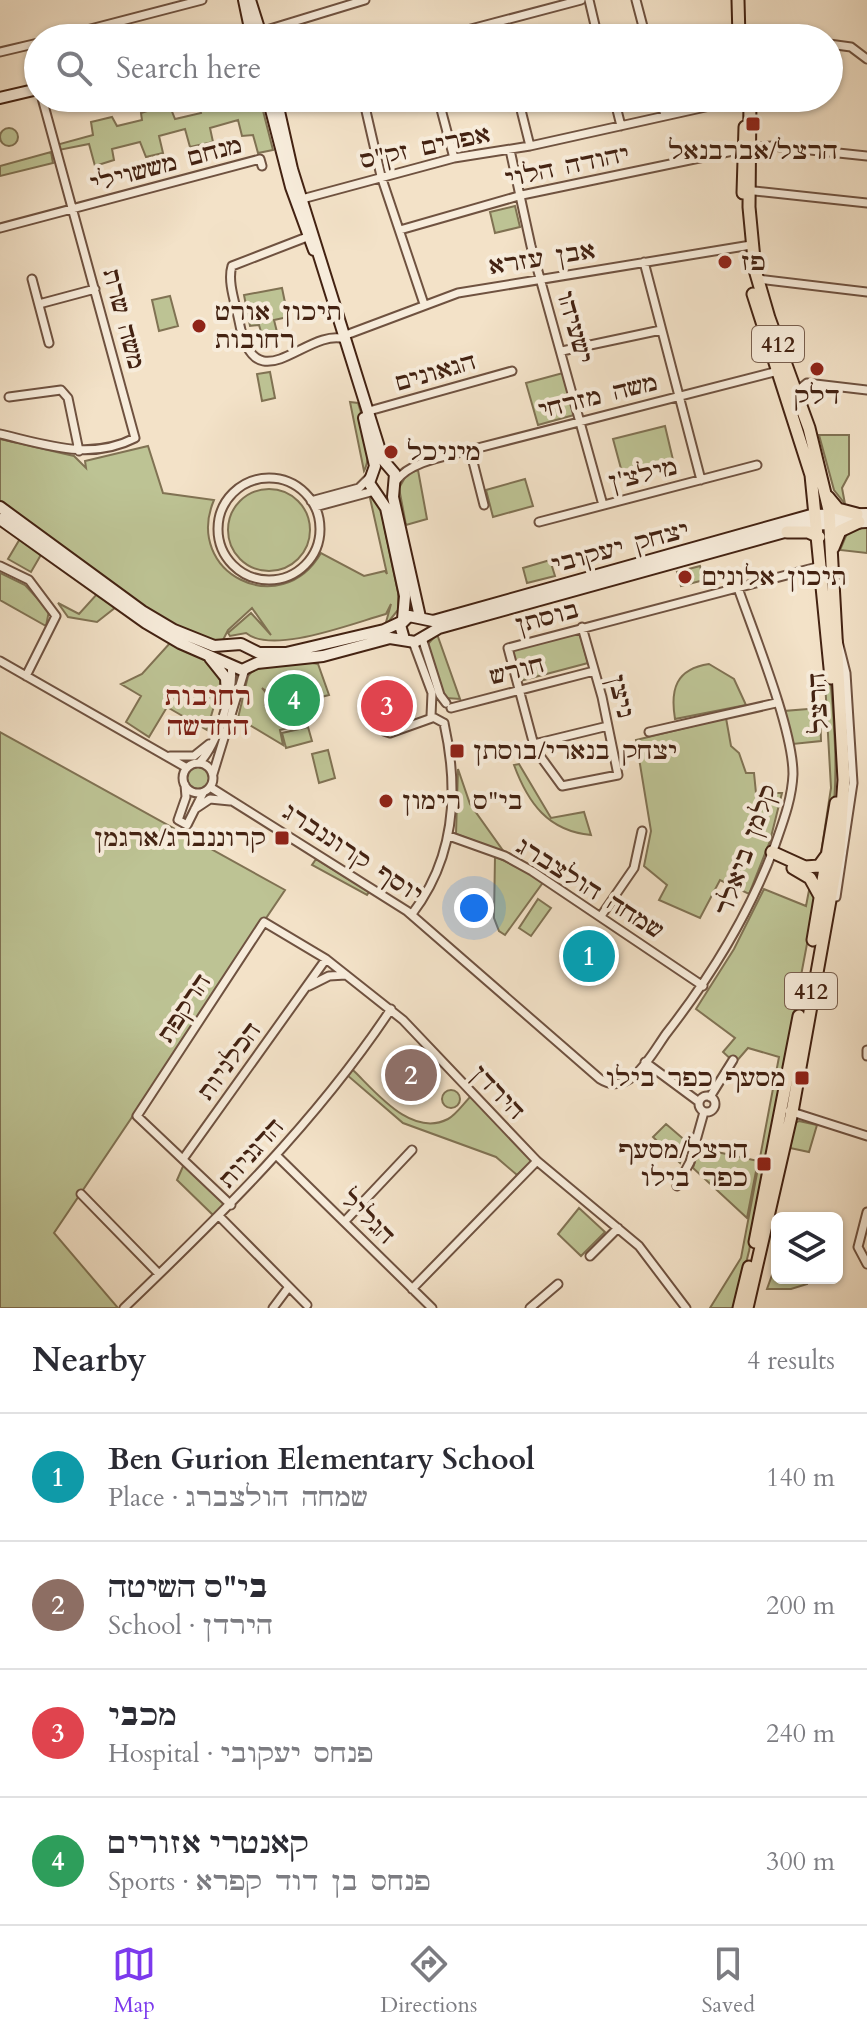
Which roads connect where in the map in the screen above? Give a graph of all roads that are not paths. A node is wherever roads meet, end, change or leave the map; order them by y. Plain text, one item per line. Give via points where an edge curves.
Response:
1 (202, 0) edge
2 (244, 0) edge
3 (250, 0) edge
4 (365, 0) edge
5 (581, 0) edge
6 (589, 0) edge
7 (636, 0) edge
8 (738, 0) edge
9 (499, 22) joint
10 (110, 24) edge
11 (251, 24) edge
12 (253, 24) edge
13 (292, 24) edge
14 (491, 24) edge
15 (595, 24) edge
16 (642, 24) edge
17 (739, 24) edge
18 (24, 46) edge
19 (843, 46) edge
20 (0, 52) edge
21 (867, 59) edge
22 (24, 93) edge
23 (24, 98) edge
24 (0, 101) edge
25 (45, 112) edge
26 (272, 112) edge
27 (280, 112) edge
28 (366, 112) edge
29 (442, 112) edge
30 (522, 112) edge
31 (618, 112) edge
32 (664, 112) edge
33 (683, 112) edge
34 (747, 112) edge
35 (665, 116) junction
36 (621, 126) junction
37 (530, 146) junction
38 (748, 148) junction
39 (510, 150) junction
40 (867, 156) edge
41 (454, 158) junction
42 (262, 166) dead end
43 (381, 176) junction
44 (747, 190) junction
45 (522, 195) junction
46 (302, 199) junction
47 (867, 203) edge
48 (74, 209) junction
49 (0, 228) edge
50 (400, 230) junction
51 (307, 237) junction
52 (748, 245) junction
53 (644, 262) junction
54 (321, 263) junction
55 (540, 278) junction
56 (757, 278) junction
57 (32, 279) dead end
58 (95, 289) junction
59 (867, 292) edge
60 (39, 304) junction
61 (424, 304) junction
62 (661, 330) junction
63 (345, 338) junction
64 (49, 343) dead end
65 (562, 351) junction
66 (783, 370) junction
67 (512, 371) dead end
68 (867, 390) edge
69 (797, 391) junction
70 (680, 396) junction
71 (9, 397) dead end
72 (369, 411) junction
73 (582, 421) junction
74 (0, 434) edge
75 (470, 450) junction
76 (79, 451) junction
77 (419, 465) junction
78 (757, 465) dead end
79 (389, 467) junction
80 (372, 472) junction
81 (701, 480) junction
82 (394, 485) junction
83 (378, 493) junction
84 (826, 494) junction
85 (313, 504) junction
86 (484, 505) dead end
87 (603, 505) junction
88 (0, 507) edge
89 (862, 518) edge
90 (0, 519) edge
91 (823, 519) junction
92 (539, 522) dead end
93 (787, 532) junction
94 (819, 537) junction
95 (832, 552) junction
96 (0, 566) edge
97 (821, 566) junction
98 (738, 588) junction
99 (415, 594) junction
100 (455, 614) junction
101 (421, 618) junction
102 (402, 620) junction
103 (582, 627) junction
104 (835, 632) junction
105 (416, 638) junction
106 (233, 646) junction
107 (248, 646) junction
108 (198, 651) junction
109 (0, 661) edge
110 (229, 664) junction
111 (247, 668) junction
112 (594, 671) junction
113 (26, 676) junction
114 (517, 691) junction
115 (227, 698) junction
116 (776, 703) junction
117 (448, 705) junction
118 (432, 706) junction
119 (432, 718) junction
120 (379, 720) dead end
121 (444, 723) junction
122 (608, 726) junction
123 (649, 732) dead end
124 (215, 736) junction
125 (534, 744) junction
126 (159, 752) junction
127 (199, 763) junction
128 (187, 768) junction
129 (213, 774) junction
130 (184, 783) junction
131 (207, 790) junction
132 (243, 807) junction
133 (193, 811) junction
134 (642, 831) dead end
135 (449, 836) junction
136 (831, 848) junction
137 (771, 854) junction
138 (802, 872) junction
139 (830, 874) junction
140 (822, 898) junction
141 (412, 914) junction
142 (601, 916) junction
143 (264, 922) joint
144 (326, 959) junction
145 (814, 972) junction
146 (350, 977) junction
147 (703, 986) junction
148 (307, 988) junction
149 (391, 1009) junction
150 (733, 1060) dead end
151 (645, 1062) junction
152 (612, 1086) joint
153 (710, 1097) junction
154 (699, 1102) junction
155 (786, 1110) junction
156 (704, 1112) junction
157 (867, 1136) edge
158 (412, 1150) dead end
159 (276, 1155) junction
160 (183, 1159) junction
161 (537, 1161) junction
162 (677, 1186) dead end
163 (81, 1194) dead end
164 (231, 1205) junction
165 (867, 1212) edge
166 (220, 1217) junction
167 (345, 1221) junction
168 (618, 1228) junction
169 (590, 1256) dead end
170 (867, 1264) edge
171 (159, 1274) junction
172 (558, 1284) dead end
173 (288, 1288) junction
174 (412, 1289) junction
175 (307, 1305) dead end
176 (124, 1308) edge
177 (273, 1308) edge
178 (432, 1308) edge
179 (530, 1308) edge
180 (686, 1308) edge
181 (739, 1308) edge
182 (747, 1308) edge

1 - 10 street
2 - 11 main road
3 - 12 main road
4 - 13 street
5 - 9 street
6 - 15 street
7 - 16 street
8 - 17 main road
9 - 14 street
18 - 20 street
19 - 21 street
22 - 24 main road
23 - 24 main road
25 - 48 street, משה שרת
26 - 51 main road
27 - 46 main road
28 - 43 street
29 - 41 street
30 - 37 street
31 - 36 street
32 - 35 street
33 - 35 street, אפרים זק"ס
34 - 38 main road, הרצל / 412
35 - 36 street, אפרים זק"ס
36 - 37 street, אפרים זק"ס
37 - 39 street, אפרים זק"ס
38 - 40 street, יהודה הלוי
38 - 44 main road, הרצל / 412
38 - 45 street, יהודה הלוי
39 - 41 street, אפרים זק"ס
39 - 45 street, ישעיהו
41 - 43 street, אפרים זק"ס
42 - 48 street, מנחם מששוילי via 260,159
43 - 46 street, אפרים זק"ס
43 - 50 street
44 - 47 street
44 - 52 main road, הרצל / 412
45 - 50 street, יהודה הלוי
45 - 55 street, ישעיהו
46 - 54 main road
48 - 49 street
48 - 58 street, משה שרת
50 - 61 street
51 - 54 main road
51 - 63 street, אבן עזרא via 232,266 243,344 254,357 268,361
52 - 53 street, אבן עזרא
52 - 56 main road, הרצל / 412
52 - 66 main road, הרצל / 412 via 752,291
53 - 55 street, אבן עזרא
53 - 62 street
54 - 63 main road
55 - 61 street, אבן עזרא
55 - 65 street, ישעיהו
56 - 59 street
56 - 66 main road, הרצל / 412
57 - 60 street
58 - 60 street
58 - 76 street, משה שרת via 135,438 116,448
60 - 64 street
61 - 63 street, אבן עזרא
62 - 65 street
62 - 70 street
63 - 72 main road
63 - 80 main road
65 - 73 street, ישעיהו
66 - 69 main road, הרצל / 412
66 - 70 street, משה מזרחי
66 - 91 main road, הרצל / 412
67 - 72 street, הגאונים
68 - 69 street via 807,383
69 - 84 main road, הרצל / 412
70 - 73 street, משה מזרחי
70 - 81 street
71 - 76 street via 61,390 68,398
72 - 79 main road
73 - 75 street, משה מזרחי
73 - 87 street, ישעיהו
74 - 76 street
75 - 77 street, משה מזרחי
75 - 86 street
77 - 79 street, משה מזרחי
77 - 82 street, משה מזרחי via 401,474
78 - 81 street, מילצ'ן
79 - 80 main road
79 - 82 main road
80 - 83 main road via 369,483
80 - 85 street via 359,488
81 - 87 street, מילצ'ן
82 - 83 main road
82 - 99 main road
83 - 85 street
83 - 102 main road via 405,596
84 - 89 main road via 838,509
84 - 91 main road, הרצל / 412
85 - 85 street via 283,480 247,483 231,494 221,511 217,531 222,550 250,577 289,577 316,549 320,524
87 - 92 street, מילצ'ן
88 - 106 main road via 163,624 205,643
89 - 91 main road
89 - 95 main road via 840,531
90 - 108 main road via 135,616
91 - 93 main road, יצחק יעקובי
91 - 94 main road, הרצל / 412
91 - 95 main road, הרצל / 412
91 - 100 main road, יצחק יעקובי
93 - 94 main road
93 - 105 main road, יצחק יעקובי
94 - 97 main road, הרצל / 412
95 - 104 main road, הרצל / 412
96 - 113 street via 29,580 56,616
97 - 98 street, בוסתן
97 - 136 main road, הרצל / 412 via 837,753
98 - 103 street, בוסתן
98 - 116 street, קלמן ביאלר
99 - 100 main road via 429,614
99 - 101 main road
100 - 101 main road, יצחק יעקובי via 433,621
101 - 102 main road
101 - 105 main road via 426,628
102 - 105 main road via 399,629
102 - 107 main road via 384,630 304,650 264,654
103 - 112 street, ניצן
103 - 114 street, בוסתן via 508,648
104 - 139 main road, הרצל / 412 via 844,780
104 - 145 street via 846,673 853,783 842,867
105 - 111 main road, יצחק יעקובי via 390,638
105 - 117 street
105 - 118 street
106 - 107 main road
106 - 110 main road
107 - 111 main road via 253,658
108 - 110 main road
108 - 115 main road via 221,668
109 - 113 street
110 - 111 main road
110 - 115 street
111 - 129 street
112 - 114 street, חורש
112 - 122 street, ניצן
113 - 126 street
114 - 117 street, חורש
114 - 125 street
115 - 124 street
116 - 123 street
116 - 137 street, קלמן ביאלר via 793,777
117 - 118 street, חורש
117 - 121 street via 452,715
118 - 119 street
119 - 120 street via 390,733
119 - 121 street
121 - 135 street via 453,770
122 - 125 street
122 - 125 street, ניצן via 618,775 562,786
124 - 126 street via 194,756
124 - 127 street
126 - 128 street
127 - 128 street
127 - 129 street
128 - 130 street
129 - 131 street
130 - 131 street via 190,791
130 - 133 street via 186,797 178,820 187,825
131 - 132 street, יוסף קרוננברג
131 - 133 street
132 - 133 street via 210,799
132 - 141 street, יוסף קרוננברג
134 - 142 street via 634,868
135 - 141 street via 429,888
135 - 142 street, שמחה הולצברג via 519,863
136 - 137 main road via 822,864 813,868
136 - 139 main road, הרצל / 412
137 - 138 main road
137 - 147 street, קלמן ביאלר via 744,919
138 - 139 main road
138 - 140 main road
139 - 140 main road, הרצל / 412
139 - 145 main road, הרצל / 412
140 - 155 main road, הרצל / 412
141 - 152 street, יוסף קרוננברג
142 - 147 street, שמחה הולצברג
143 - 144 street, הירדן
143 - 160 street, הרקפת via 137,1116
144 - 146 street, הירדן
144 - 148 street, הכלניות
145 - 155 main road, הרצל / 412
146 - 148 street via 334,975
146 - 149 street, הירדן
147 - 151 street, קלמן ביאלר
148 - 160 street, הכלניות
149 - 159 street, הדגניות via 341,1080
149 - 161 street, הירדן
150 - 153 street
151 - 152 street, קלמן ביאלר via 627,1081
151 - 154 street
153 - 154 street
153 - 156 street via 714,1106
154 - 156 street
155 - 157 street
155 - 181 main road, הרצל / 412
155 - 182 main road, הרצל / 412
156 - 162 street
158 - 167 street
159 - 164 street, הדגניות
159 - 167 street, הגליל
160 - 164 street
161 - 168 street, הירדן
161 - 174 street
163 - 171 street
164 - 166 street, הדגניות
165 - 170 street via 858,1247
166 - 171 street, הדגניות
166 - 173 street
167 - 174 street, הגליל
168 - 169 street
168 - 180 street, הירדן via 660,1270
171 - 176 street, הדגניות
172 - 179 street
173 - 175 street
173 - 177 street
174 - 178 street, הגליל

